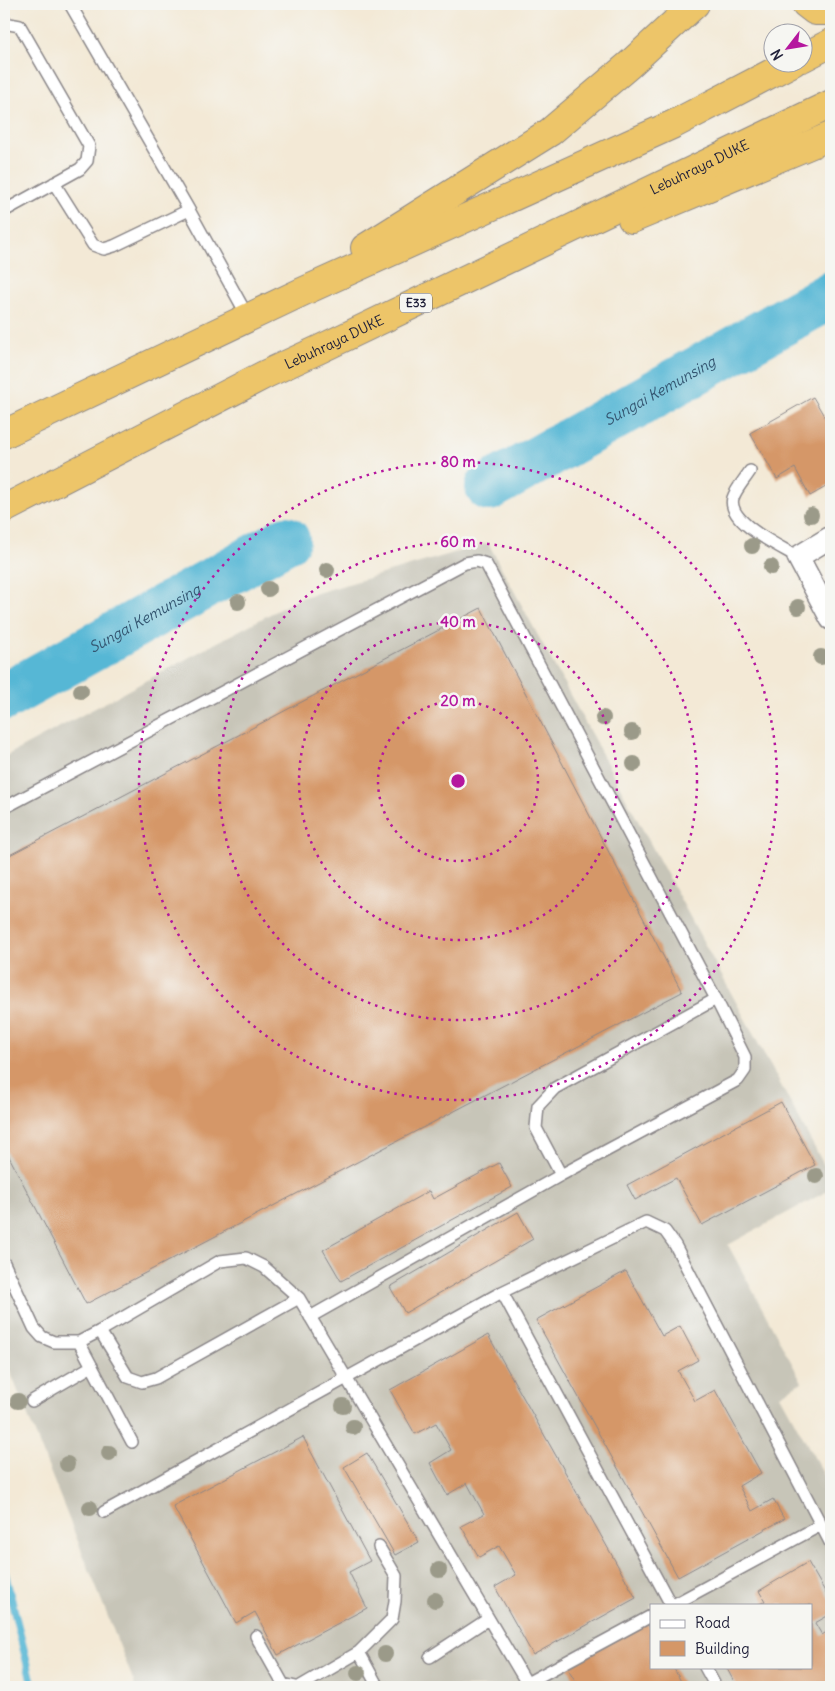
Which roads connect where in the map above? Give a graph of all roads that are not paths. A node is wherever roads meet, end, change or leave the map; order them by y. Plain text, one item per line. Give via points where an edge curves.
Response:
1 (70, 4) edge
2 (696, 4) edge
3 (806, 4) edge
4 (831, 11) edge
5 (4, 23) edge
6 (831, 43) edge
7 (812, 53) edge
8 (774, 72) edge
9 (831, 104) edge
10 (831, 136) edge
11 (54, 182) junction
12 (189, 210) junction
13 (4, 211) edge
14 (302, 292) junction
15 (248, 317) junction
16 (318, 350) junction
17 (4, 434) edge
18 (750, 471) dead end
19 (4, 509) edge
20 (831, 537) edge
21 (798, 557) junction
22 (831, 619) edge
23 (4, 808) edge
24 (716, 999) junction
25 (561, 1175) junction
26 (4, 1263) edge
27 (502, 1292) junction
28 (299, 1298) junction
29 (310, 1317) junction
30 (100, 1331) junction
31 (79, 1342) junction
32 (92, 1366) junction
33 (346, 1378) junction
34 (32, 1401) dead end
35 (132, 1442) dead end
36 (104, 1512) dead end
37 (821, 1525) junction
38 (831, 1544) edge
39 (379, 1547) dead end
40 (671, 1604) edge
41 (674, 1604) edge
42 (650, 1617) edge
43 (488, 1619) junction
44 (256, 1636) dead end
45 (359, 1652) junction
46 (430, 1657) dead end
47 (706, 1668) edge
48 (528, 1685) edge
49 (298, 1687) edge
50 (378, 1687) edge
51 (716, 1687) edge

1 - 12 lane
2 - 14 highway via 550,132
3 - 4 highway via 815,11
5 - 11 lane via 20,26 89,146 87,161 80,169
6 - 7 highway
8 - 14 highway via 674,124
9 - 16 highway, Lebuhraya DUKE / E33
10 - 16 highway
11 - 12 lane via 94,245 104,249
11 - 13 lane
12 - 15 lane
14 - 15 highway
15 - 17 highway
16 - 19 highway, Lebuhraya DUKE / E33
18 - 21 lane via 733,498 734,512 752,530
20 - 21 street
21 - 22 street
23 - 24 lane via 465,563 477,561 486,564
24 - 25 lane via 555,1088 538,1106 536,1128
24 - 25 lane via 745,1057 745,1070 738,1080
25 - 29 lane
26 - 31 lane via 34,1328 42,1337 54,1342
27 - 33 lane
27 - 37 lane via 646,1222 665,1231
27 - 40 lane
28 - 29 lane
28 - 30 lane via 264,1267 246,1258 220,1260
28 - 30 lane via 156,1378 142,1382 128,1377
29 - 33 lane
30 - 31 lane
31 - 32 lane
32 - 34 lane
32 - 35 lane
33 - 36 lane
33 - 43 lane
37 - 38 lane
37 - 41 lane
39 - 45 lane via 396,1576 392,1619
42 - 48 lane
43 - 46 lane
43 - 48 lane
44 - 49 lane via 283,1684
45 - 49 lane
45 - 50 lane
47 - 51 lane

